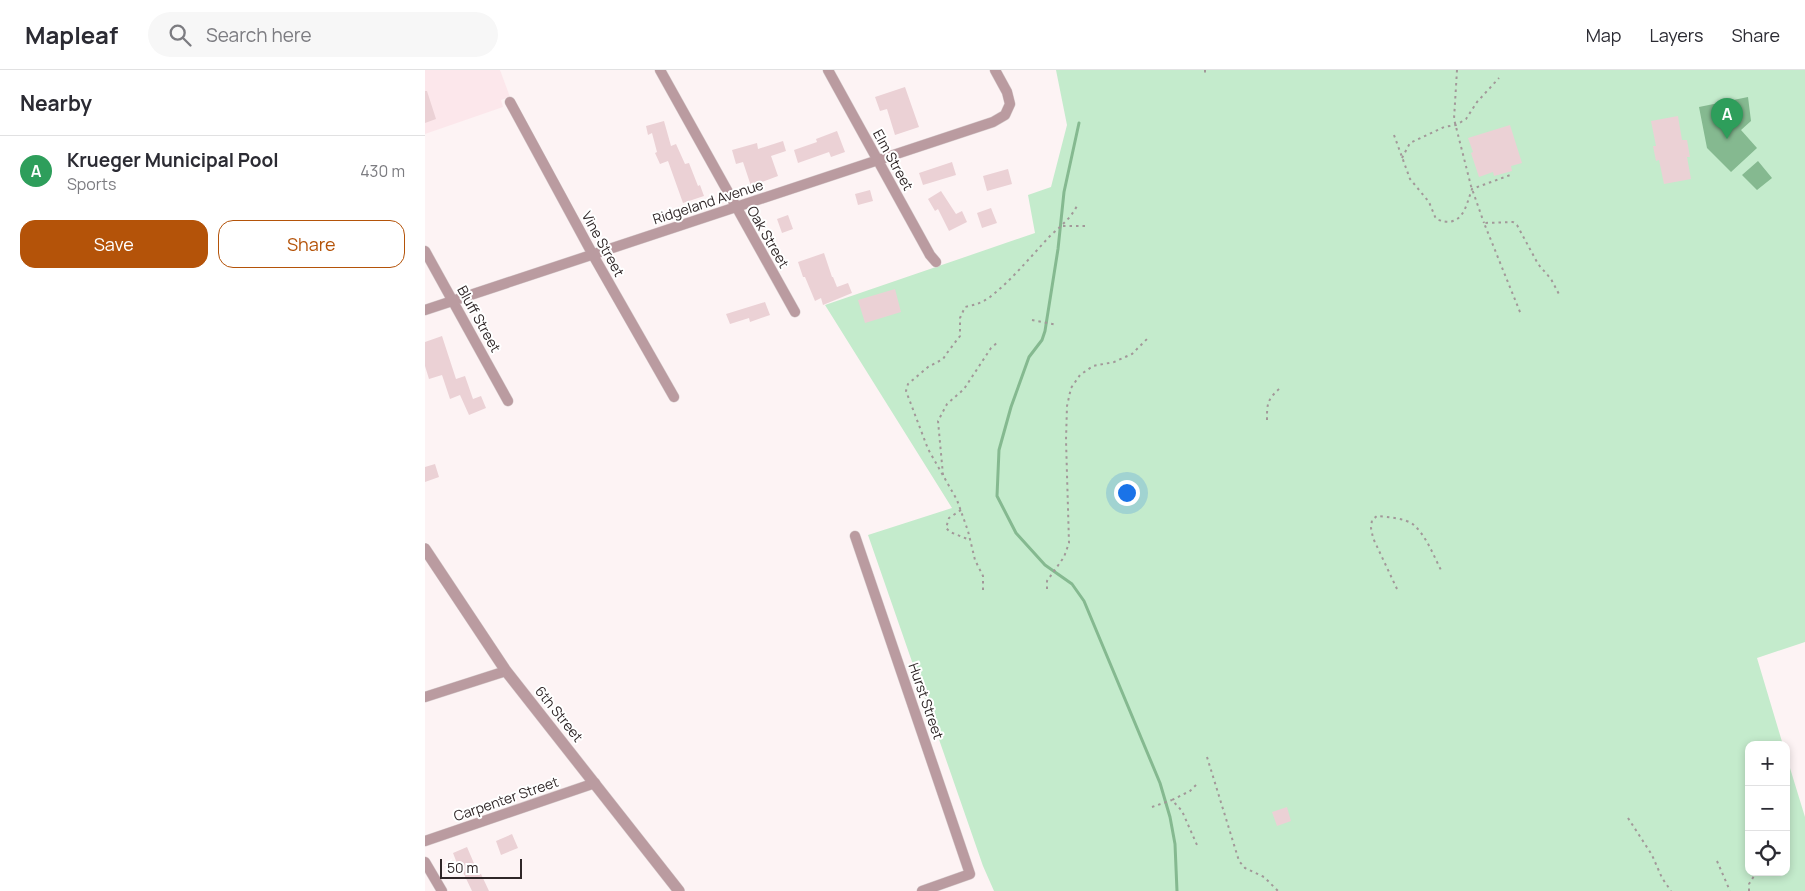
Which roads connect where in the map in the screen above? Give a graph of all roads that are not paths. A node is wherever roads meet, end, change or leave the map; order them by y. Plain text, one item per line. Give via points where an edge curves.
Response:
1 (660, 70) edge
2 (828, 70) edge
3 (995, 70) edge
4 (510, 102) dead end
5 (877, 160) junction
6 (735, 207) junction
7 (425, 251) edge
8 (593, 255) junction
9 (936, 262) dead end
10 (453, 301) junction
11 (425, 310) edge
12 (795, 312) dead end
13 (674, 397) dead end
14 (508, 401) dead end
15 (855, 536) dead end
16 (426, 552) edge
17 (506, 671) junction
18 (425, 697) edge
19 (595, 783) junction
20 (425, 841) edge
21 (425, 862) edge
22 (442, 891) edge
23 (679, 891) edge
24 (922, 891) edge

1 - 6 street, Oak Street
2 - 5 street, Elm Street
3 - 5 street, Ridgeland Avenue via 1010,104 1005,115
4 - 8 street, Vine Street
5 - 6 street, Ridgeland Avenue
5 - 9 street, Elm Street
6 - 8 street, Ridgeland Avenue
6 - 12 street, Oak Street
7 - 10 street, Bluff Street
8 - 10 street, Ridgeland Avenue
8 - 13 street, Vine Street
10 - 11 street, Ridgeland Avenue
10 - 14 street, Bluff Street
15 - 24 street, Hurst Street via 970,874
16 - 17 street, 6th Street
17 - 18 street
17 - 19 street, 6th Street
19 - 20 street, Carpenter Street
19 - 23 street, 6th Street
21 - 22 street

